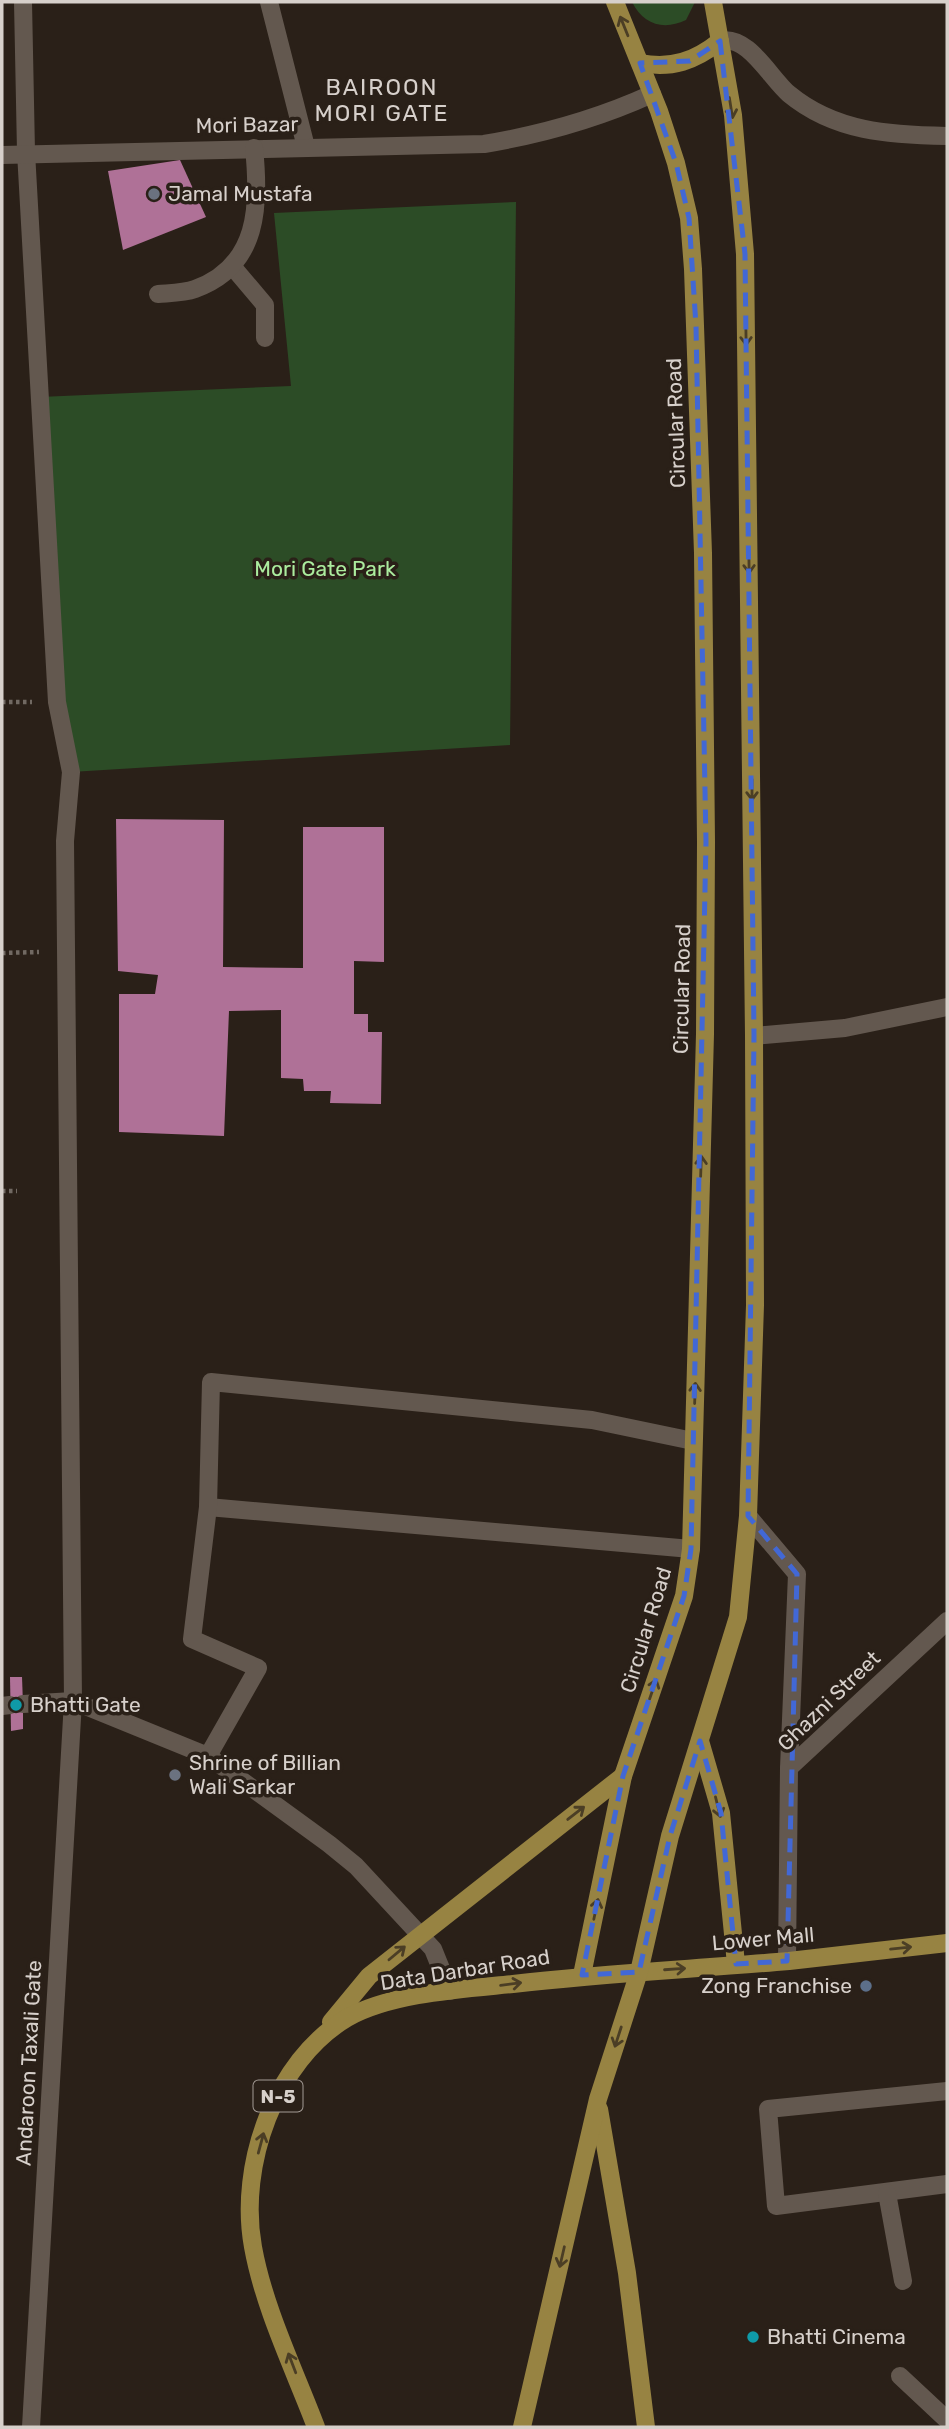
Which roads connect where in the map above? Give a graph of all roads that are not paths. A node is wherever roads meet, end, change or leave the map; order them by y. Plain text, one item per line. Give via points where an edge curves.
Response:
1 (23, 2) edge
2 (269, 2) edge
3 (615, 2) edge
4 (713, 2) edge
5 (720, 41) junction
6 (640, 63) junction
7 (652, 94) junction
8 (947, 136) edge
9 (306, 147) junction
10 (254, 148) junction
11 (26, 152) junction
12 (2, 155) edge
13 (232, 266) junction
14 (158, 294) dead end
15 (265, 338) dead end
16 (947, 1007) edge
17 (754, 1036) junction
18 (693, 1441) junction
19 (208, 1507) junction
20 (748, 1516) junction
21 (691, 1549) junction
22 (947, 1621) edge
23 (73, 1701) junction
24 (12, 1705) edge
25 (700, 1741) junction
26 (208, 1756) junction
27 (789, 1768) junction
28 (624, 1776) junction
29 (420, 1934) junction
30 (947, 1943) edge
31 (787, 1961) junction
32 (736, 1964) junction
33 (639, 1972) junction
34 (582, 1975) junction
35 (450, 1991) junction
36 (317, 2039) junction
37 (947, 2091) edge
38 (598, 2099) junction
39 (947, 2184) edge
40 (887, 2193) junction
41 (903, 2281) dead end
42 (900, 2376) dead end
43 (947, 2420) edge
44 (31, 2427) edge
45 (316, 2427) edge
46 (522, 2427) edge
47 (646, 2427) edge

1 - 11 street, Andaroon Taxali Gate
2 - 9 street
6 -> 3 main road, Circular Road
4 - 5 main road
5 - 6 main road via 681,63
5 - 8 street via 736,40 791,95 836,122 865,131
5 -> 17 main road via 734,127 745,254
6 - 7 main road, Circular Road
7 - 9 street, Mori Bazar via 545,134 484,144
18 -> 7 main road, Circular Road via 706,842 696,326 689,218
9 - 10 street, Mori Bazar
10 - 11 street, Mori Bazar
10 - 13 street via 259,191 242,254
11 - 12 street, Mori Bazar
11 - 23 street, Andaroon Taxali Gate via 57,702 71,772 65,841
13 - 14 street via 193,290
13 - 15 street via 265,305
16 - 17 street via 845,1028
17 - 20 main road via 755,1305
18 - 19 street via 592,1420 211,1382
18 - 21 main road, Circular Road
19 - 21 street
19 - 26 street via 192,1639 258,1668
20 - 25 main road via 738,1617
20 - 27 street via 797,1574
28 -> 21 main road, Circular Road via 684,1597
22 - 27 street, Ghazni Street
23 - 24 street
23 - 26 street
23 - 44 street, Andaroon Taxali Gate
25 -> 32 main road via 721,1813
25 - 33 main road via 670,1836
26 - 29 street via 329,1844
27 - 31 street, Ghazni Street
29 -> 28 main road
34 -> 28 main road, Circular Road
29 - 35 street via 439,1959
36 -> 29 main road via 369,1976
31 -> 30 main road, Lower Mall / N-5
31 - 32 main road, Lower Mall / N-5
33 -> 32 main road, Lower Mall / N-5
33 - 34 main road, Lower Mall / N-5
33 -> 38 main road
35 -> 34 main road, Data Darbar Road / N-5
35 - 36 main road, Data Darbar Road / N-5 via 370,2008
45 -> 36 main road, Data Darbar Road / N-5 via 270,2304 253,2246 251,2210 254,2173 276,2100 300,2057
37 - 40 street via 768,2109 776,2206
38 -> 46 main road
38 - 47 main road
39 - 40 street
40 - 41 street
42 - 43 street

